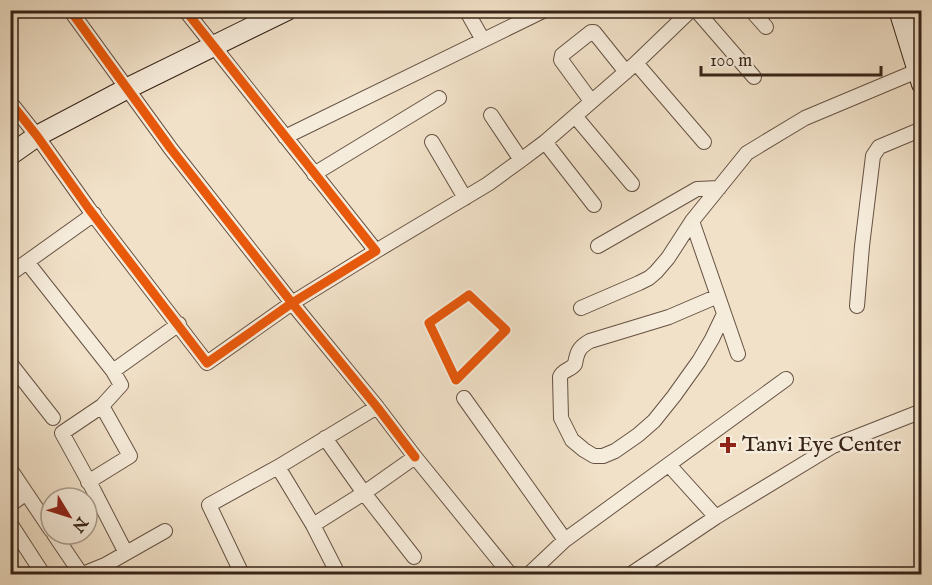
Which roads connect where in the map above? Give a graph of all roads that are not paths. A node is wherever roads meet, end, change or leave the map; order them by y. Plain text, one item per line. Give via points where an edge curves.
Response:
1 (70, 10) edge
2 (185, 10) edge
3 (287, 10) edge
4 (466, 10) edge
5 (545, 10) edge
6 (691, 10) edge
7 (696, 10) edge
8 (751, 10) edge
9 (525, 15) edge
10 (921, 15) edge
11 (901, 19) edge
12 (766, 27) dead end
13 (483, 40) junction
14 (213, 46) junction
15 (631, 67) junction
16 (754, 77) dead end
17 (919, 77) edge
18 (128, 88) junction
19 (439, 98) dead end
20 (591, 101) junction
21 (10, 102) edge
22 (490, 115) dead end
23 (575, 116) junction
24 (921, 129) edge
25 (37, 136) junction
26 (285, 136) junction
27 (432, 142) dead end
28 (545, 142) junction
29 (704, 142) dead end
30 (10, 155) edge
31 (521, 160) junction
32 (314, 174) junction
33 (632, 184) dead end
34 (719, 188) junction
35 (465, 198) junction
36 (594, 205) dead end
37 (94, 214) junction
38 (692, 221) junction
39 (598, 246) dead end
40 (376, 251) junction
41 (27, 262) junction
42 (10, 274) edge
43 (717, 296) junction
44 (292, 303) junction
45 (857, 306) dead end
46 (581, 308) dead end
47 (724, 314) junction
48 (178, 324) junction
49 (738, 354) dead end
50 (10, 363) edge
51 (113, 371) junction
52 (786, 379) dead end
53 (464, 398) dead end
54 (102, 406) junction
55 (377, 407) junction
56 (921, 411) edge
57 (53, 418) dead end
58 (325, 438) junction
59 (415, 457) junction
60 (669, 465) junction
61 (278, 467) junction
62 (10, 469) edge
63 (88, 482) junction
64 (26, 493) junction
65 (364, 493) junction
66 (10, 505) edge
67 (39, 512) edge
68 (716, 517) junction
69 (10, 523) edge
70 (313, 525) junction
71 (165, 531) dead end
72 (566, 540) junction
73 (62, 546) edge
74 (126, 553) junction
75 (414, 557) dead end
76 (107, 570) edge
77 (44, 574) edge
78 (82, 574) edge
79 (242, 574) edge
80 (338, 574) edge
81 (513, 574) edge
82 (529, 574) edge
83 (631, 574) edge

1 - 18 street
2 - 14 street
3 - 14 street
4 - 13 street
5 - 9 street
6 - 15 street
7 - 16 street
8 - 12 street
9 - 13 street
10 - 11 street
11 - 17 street
13 - 26 street
14 - 18 street
14 - 26 street
15 - 20 street
15 - 20 street via 594,32 562,55 561,60
15 - 29 street
17 - 34 street via 805,118 747,153
18 - 25 street
18 - 44 street
19 - 32 street
20 - 23 street
21 - 25 street
22 - 31 street
23 - 28 street
23 - 33 street
24 - 45 street via 879,147 873,156
25 - 30 street
25 - 37 street
26 - 32 street
27 - 35 street
28 - 31 street
28 - 36 street
31 - 35 street
32 - 40 street
34 - 38 street
34 - 39 street via 697,189
35 - 40 street
37 - 41 street
37 - 48 street
38 - 43 street
38 - 46 street via 668,258 649,278
40 - 44 street
41 - 42 street
41 - 51 street
43 - 47 street
43 - 47 street via 583,345 575,364 560,377 561,418 572,440 594,456 603,456 638,435 674,396
44 - 48 street via 207,363
44 - 55 street
47 - 49 street
48 - 51 street
50 - 57 street
51 - 54 street via 121,385
52 - 60 street
53 - 72 street
54 - 63 street via 62,433
54 - 63 street via 130,456
55 - 58 street
55 - 59 street
56 - 68 street via 833,446
58 - 61 street
58 - 65 street
59 - 65 street
59 - 81 street
60 - 68 street
60 - 72 street
61 - 70 street
61 - 79 street via 209,505
62 - 64 street
63 - 74 street
64 - 66 street
64 - 67 street
65 - 70 street
65 - 75 street
68 - 83 street
69 - 77 street
70 - 80 street
71 - 74 street
72 - 82 street
73 - 78 street
74 - 76 street
76 - 78 street

